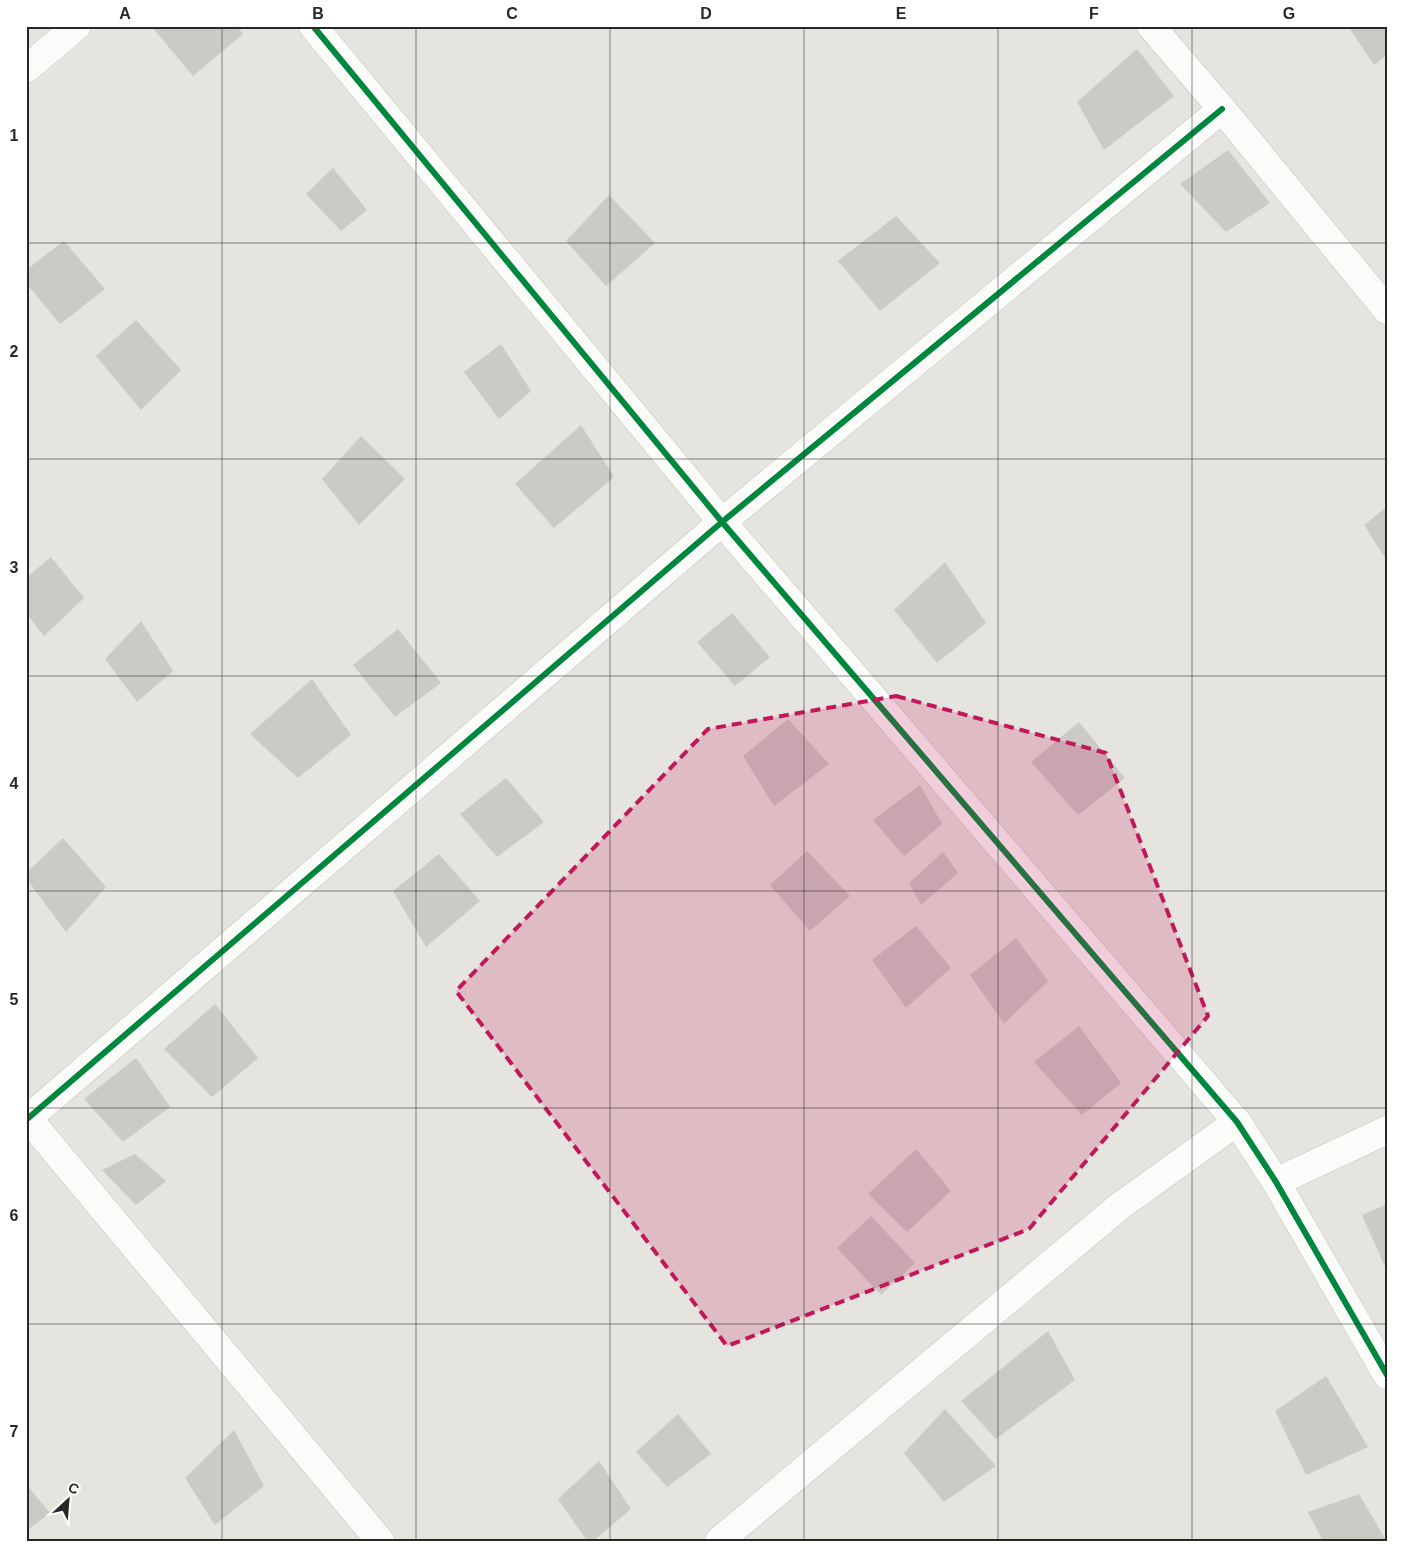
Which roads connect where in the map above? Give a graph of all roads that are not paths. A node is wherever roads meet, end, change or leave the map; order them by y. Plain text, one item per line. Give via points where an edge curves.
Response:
1 (77, 26) edge
2 (313, 26) edge
3 (1151, 26) edge
4 (26, 69) edge
5 (1222, 109) junction
6 (1387, 310) edge
7 (722, 522) junction
8 (27, 1118) edge
9 (1237, 1122) junction
10 (1387, 1130) edge
11 (1276, 1182) junction
12 (1387, 1375) edge
13 (380, 1541) edge
14 (719, 1541) edge

1 - 4 street
2 - 7 street
3 - 5 street
5 - 6 street
5 - 7 street
7 - 8 street
7 - 9 street
8 - 13 street
9 - 11 street
9 - 14 street via 1120,1206
10 - 11 street
11 - 12 street

